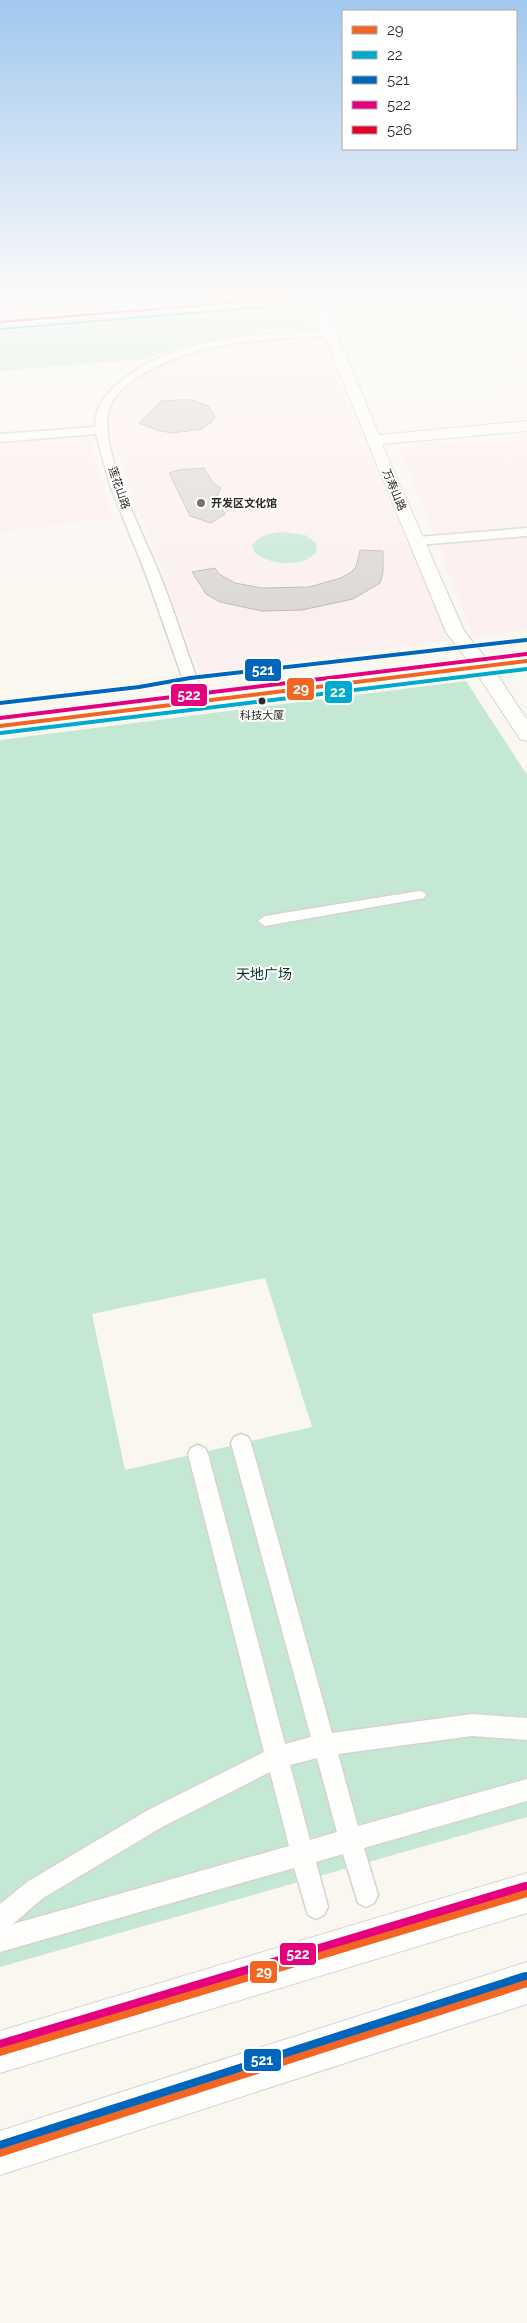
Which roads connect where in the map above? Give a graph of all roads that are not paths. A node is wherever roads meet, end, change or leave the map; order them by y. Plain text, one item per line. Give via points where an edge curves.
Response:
1 (106, 403) edge
2 (358, 403) edge
3 (527, 426) edge
4 (102, 430) junction
5 (0, 438) edge
6 (373, 440) junction
7 (527, 532) edge
8 (418, 541) junction
9 (527, 647) edge
10 (477, 660) junction
11 (527, 660) edge
12 (191, 685) junction
13 (0, 711) edge
14 (0, 726) edge
15 (527, 735) edge
16 (419, 895) dead end
17 (265, 921) dead end
18 (241, 1443) dead end
19 (198, 1454) dead end
20 (527, 1729) edge
21 (324, 1745) junction
22 (276, 1757) junction
23 (527, 1790) edge
24 (527, 1893) edge
25 (366, 1895) dead end
26 (316, 1907) dead end
27 (0, 1920) edge
28 (0, 1940) edge
29 (527, 1984) edge
30 (0, 2052) edge
31 (0, 2153) edge

1 - 4 street, 莲花山路
2 - 6 main road, 万寿山路
3 - 6 main road
4 - 5 street
4 - 12 street, 莲花山路 via 114,480 154,577
6 - 8 main road, 万寿山路
7 - 8 street
8 - 10 main road, 万寿山路 via 456,632
9 - 10 main road
10 - 11 main road
10 - 12 main road via 427,657
10 - 14 main road
10 - 15 main road, 万寿山路
12 - 13 main road
16 - 17 street
18 - 21 street
19 - 22 street
20 - 21 street via 472,1725
21 - 22 street
21 - 25 street
22 - 26 street
22 - 27 street via 156,1818 35,1890
23 - 28 street
24 - 30 main road
29 - 31 main road

